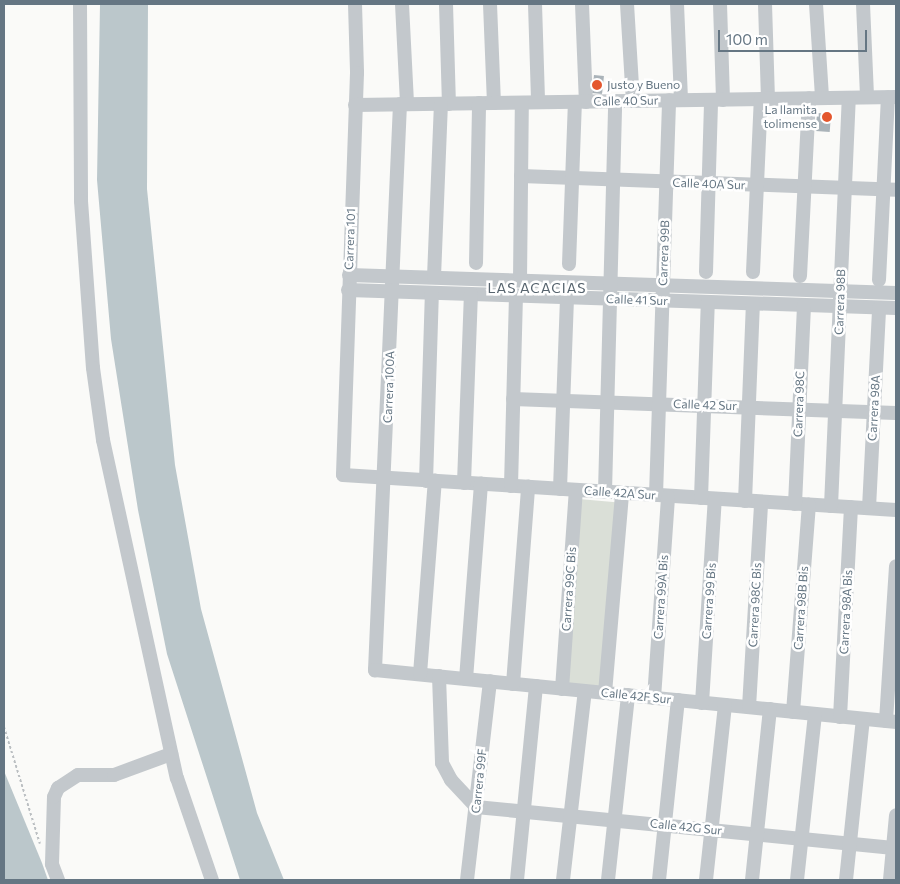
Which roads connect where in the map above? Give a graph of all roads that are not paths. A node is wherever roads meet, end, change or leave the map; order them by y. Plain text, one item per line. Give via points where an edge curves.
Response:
1 (80, 4) edge
2 (355, 4) edge
3 (402, 4) edge
4 (446, 4) edge
5 (490, 4) edge
6 (535, 4) edge
7 (582, 4) edge
8 (627, 4) edge
9 (677, 4) edge
10 (720, 4) edge
11 (765, 4) edge
12 (816, 4) edge
13 (863, 4) edge
14 (867, 97) junction
15 (892, 97) edge
16 (815, 98) junction
17 (849, 98) junction
18 (764, 99) junction
19 (675, 100) junction
20 (717, 100) junction
21 (614, 101) junction
22 (633, 101) junction
23 (538, 102) junction
24 (581, 102) junction
25 (479, 103) junction
26 (494, 103) junction
27 (522, 103) junction
28 (403, 104) junction
29 (445, 104) junction
30 (355, 105) junction
31 (521, 176) junction
32 (572, 178) junction
33 (613, 180) junction
34 (666, 182) junction
35 (709, 185) junction
36 (757, 185) junction
37 (805, 187) junction
38 (845, 188) junction
39 (890, 190) edge
40 (476, 263) dead end
41 (569, 264) dead end
42 (706, 272) dead end
43 (753, 272) dead end
44 (349, 274) junction
45 (393, 276) junction
46 (800, 276) dead end
47 (434, 277) junction
48 (520, 280) junction
49 (879, 280) dead end
50 (610, 283) junction
51 (663, 285) junction
52 (348, 290) junction
53 (841, 291) junction
54 (393, 292) junction
55 (432, 293) junction
56 (896, 293) edge
57 (471, 294) junction
58 (516, 296) junction
59 (567, 297) junction
60 (610, 299) junction
61 (663, 300) junction
62 (708, 302) junction
63 (753, 304) junction
64 (804, 305) junction
65 (840, 306) junction
66 (879, 308) junction
67 (896, 308) edge
68 (513, 399) junction
69 (563, 400) junction
70 (608, 401) junction
71 (659, 404) junction
72 (704, 405) junction
73 (749, 407) junction
74 (799, 409) junction
75 (835, 411) junction
76 (874, 412) junction
77 (896, 413) edge
78 (343, 475) joint
79 (385, 478) junction
80 (430, 481) junction
81 (464, 483) junction
82 (481, 484) junction
83 (511, 486) junction
84 (528, 487) junction
85 (560, 489) junction
86 (576, 490) junction
87 (605, 492) junction
88 (622, 493) junction
89 (662, 495) junction
90 (701, 498) junction
91 (715, 499) junction
92 (745, 501) junction
93 (761, 502) junction
94 (802, 504) junction
95 (832, 506) junction
96 (851, 507) junction
97 (869, 508) junction
98 (896, 510) edge
99 (896, 566) edge
100 (375, 670) joint
101 (420, 674) junction
102 (440, 676) junction
103 (466, 679) junction
104 (490, 682) junction
105 (513, 684) junction
106 (536, 686) junction
107 (562, 689) junction
108 (584, 691) junction
109 (605, 693) junction
110 (628, 695) junction
111 (654, 698) junction
112 (678, 700) junction
113 (702, 703) junction
114 (725, 705) junction
115 (749, 707) junction
116 (770, 710) junction
117 (793, 712) junction
118 (815, 714) junction
119 (840, 717) junction
120 (863, 719) junction
121 (891, 722) edge
122 (171, 754) junction
123 (476, 807) junction
124 (524, 811) junction
125 (896, 815) edge
126 (570, 816) junction
127 (614, 820) junction
128 (664, 824) junction
129 (712, 829) junction
130 (757, 834) junction
131 (802, 838) junction
132 (850, 843) junction
133 (895, 848) edge
134 (58, 880) edge
135 (212, 880) edge
136 (467, 880) edge
137 (516, 880) edge
138 (563, 880) edge
139 (608, 880) edge
140 (659, 880) edge
141 (706, 880) edge
142 (752, 880) edge
143 (797, 880) edge
144 (846, 880) edge
145 (890, 880) edge

1 - 122 street via 81,201 93,368 103,440
2 - 30 street, Carrera 101
3 - 28 street, Carrera 100A
4 - 29 street
5 - 26 street
6 - 23 street
7 - 24 street
8 - 22 street
9 - 19 street
10 - 20 street
11 - 18 street
12 - 16 street
13 - 14 street
14 - 15 street, Calle 40 Sur
14 - 17 street, Calle 40 Sur
15 - 39 street
16 - 17 street, Calle 40 Sur
16 - 18 street, Calle 40 Sur
16 - 37 street
17 - 38 street, Carrera 98B
18 - 20 street, Calle 40 Sur
18 - 36 street
19 - 20 street, Calle 40 Sur
19 - 22 street, Calle 40 Sur
19 - 34 street, Carrera 99B
20 - 35 street
21 - 22 street, Calle 40 Sur
21 - 24 street, Calle 40 Sur
21 - 33 street
23 - 24 street, Calle 40 Sur
23 - 27 street, Calle 40 Sur
24 - 32 street
25 - 26 street, Calle 40 Sur
25 - 29 street, Calle 40 Sur
25 - 40 street
26 - 27 street, Calle 40 Sur
27 - 31 street
28 - 29 street, Calle 40 Sur
28 - 30 street, Calle 40 Sur
28 - 45 street, Carrera 100A
29 - 47 street
30 - 44 street, Carrera 101
31 - 32 street, Calle 40A Sur
31 - 48 street
32 - 33 street, Calle 40A Sur
32 - 41 street
33 - 34 street, Calle 40A Sur
33 - 50 street
34 - 35 street, Calle 40A Sur
34 - 51 street, Carrera 99B
35 - 36 street, Calle 40A Sur
35 - 42 street
36 - 37 street, Calle 40A Sur
36 - 43 street
37 - 38 street, Calle 40A Sur
37 - 46 street
38 - 39 street, Calle 40A Sur
38 - 53 street, Carrera 98B
39 - 49 street
44 - 45 street, Calle 41 Sur
44 - 52 street, Carrera 101
45 - 47 street, Calle 41 Sur
45 - 54 street, Carrera 100A
47 - 48 street, Calle 41 Sur
48 - 50 street, Calle 41 Sur
50 - 51 street, Calle 41 Sur
50 - 60 street
51 - 53 street, Calle 41 Sur
51 - 61 street, Carrera 99B
52 - 54 street, Calle 41 Sur
52 - 78 street, Carrera 101
53 - 56 street, Calle 41 Sur
53 - 65 street, Carrera 98B
54 - 55 street, Calle 41 Sur
54 - 79 street, Carrera 100A
55 - 57 street, Calle 41 Sur
55 - 80 street
57 - 58 street, Calle 41 Sur
57 - 81 street
58 - 59 street, Calle 41 Sur
58 - 68 street
59 - 60 street, Calle 41 Sur
59 - 69 street
60 - 61 street, Calle 41 Sur
60 - 70 street
61 - 62 street, Calle 41 Sur
61 - 71 street, Carrera 99B
62 - 63 street, Calle 41 Sur
62 - 72 street
63 - 64 street, Calle 41 Sur
63 - 73 street
64 - 65 street, Calle 41 Sur
64 - 74 street, Carrera 98C
65 - 66 street, Calle 41 Sur
65 - 75 street, Carrera 98B
66 - 67 street, Calle 41 Sur
66 - 76 street, Carrera 98A
68 - 69 street, Calle 42 Sur
68 - 83 street
69 - 70 street, Calle 42 Sur
69 - 85 street
70 - 71 street, Calle 42 Sur
70 - 87 street
71 - 72 street, Calle 42 Sur
71 - 89 street, Carrera 99B
72 - 73 street, Calle 42 Sur
72 - 90 street
73 - 74 street, Calle 42 Sur
73 - 92 street
74 - 75 street, Calle 42 Sur
74 - 94 street, Carrera 98C
75 - 76 street, Calle 42 Sur
75 - 95 street, Carrera 98B
76 - 77 street, Calle 42 Sur
76 - 97 street, Carrera 98A
78 - 79 street, Calle 42A Sur
79 - 80 street, Calle 42A Sur
79 - 100 street, Carrera 100A
80 - 81 street, Calle 42A Sur
80 - 101 street
81 - 82 street, Calle 42A Sur
82 - 83 street, Calle 42A Sur
82 - 103 street
83 - 84 street, Calle 42A Sur
84 - 85 street, Calle 42A Sur
84 - 105 street
85 - 86 street, Calle 42A Sur
86 - 87 street, Calle 42A Sur
86 - 107 street, Carrera 99C Bis
87 - 88 street, Calle 42A Sur
88 - 89 street, Calle 42A Sur
88 - 109 street
89 - 90 street, Calle 42A Sur
89 - 111 street, Carrera 99A Bis
90 - 91 street, Calle 42A Sur
91 - 92 street, Calle 42A Sur
91 - 113 street, Carrera 99 Bis
92 - 93 street, Calle 42A Sur
93 - 94 street, Calle 42A Sur
93 - 115 street, Carrera 98C Bis
94 - 95 street, Calle 42A Sur
94 - 117 street, Carrera 98B Bis
95 - 96 street, Calle 42A Sur
96 - 97 street, Calle 42A Sur
96 - 119 street, Carrera 98A Bis
97 - 98 street, Calle 42A Sur
99 - 121 street
100 - 101 street, Calle 42F Sur
101 - 102 street, Calle 42F Sur
102 - 103 street, Calle 42F Sur
102 - 123 street via 442,763 451,780
103 - 104 street, Calle 42F Sur
104 - 105 street, Calle 42F Sur
104 - 123 street, Carrera 99F
105 - 106 street, Calle 42F Sur
106 - 107 street, Calle 42F Sur
106 - 124 street
107 - 108 street, Calle 42F Sur
108 - 109 street, Calle 42F Sur
108 - 126 street
109 - 110 street, Calle 42F Sur
110 - 111 street, Calle 42F Sur
110 - 127 street
111 - 112 street, Calle 42F Sur
112 - 113 street, Calle 42F Sur
112 - 128 street
113 - 114 street, Calle 42F Sur
114 - 115 street, Calle 42F Sur
114 - 129 street
115 - 116 street, Calle 42F Sur
116 - 117 street, Calle 42F Sur
116 - 130 street
117 - 118 street, Calle 42F Sur
118 - 119 street, Calle 42F Sur
118 - 131 street
119 - 120 street, Calle 42F Sur
120 - 121 street, Calle 42F Sur
120 - 132 street
122 - 134 street via 114,775 78,775 58,788 54,797 52,854
122 - 135 street via 190,821
123 - 124 street, Calle 42G Sur
123 - 136 street, Carrera 99F
124 - 126 street, Calle 42G Sur
124 - 137 street
125 - 133 street
126 - 127 street, Calle 42G Sur
126 - 138 street
127 - 128 street, Calle 42G Sur
127 - 139 street
128 - 129 street, Calle 42G Sur
128 - 140 street
129 - 130 street, Calle 42G Sur
129 - 141 street
130 - 131 street, Calle 42G Sur
130 - 142 street
131 - 132 street, Calle 42G Sur
131 - 143 street
132 - 133 street, Calle 42G Sur
132 - 144 street
133 - 145 street

